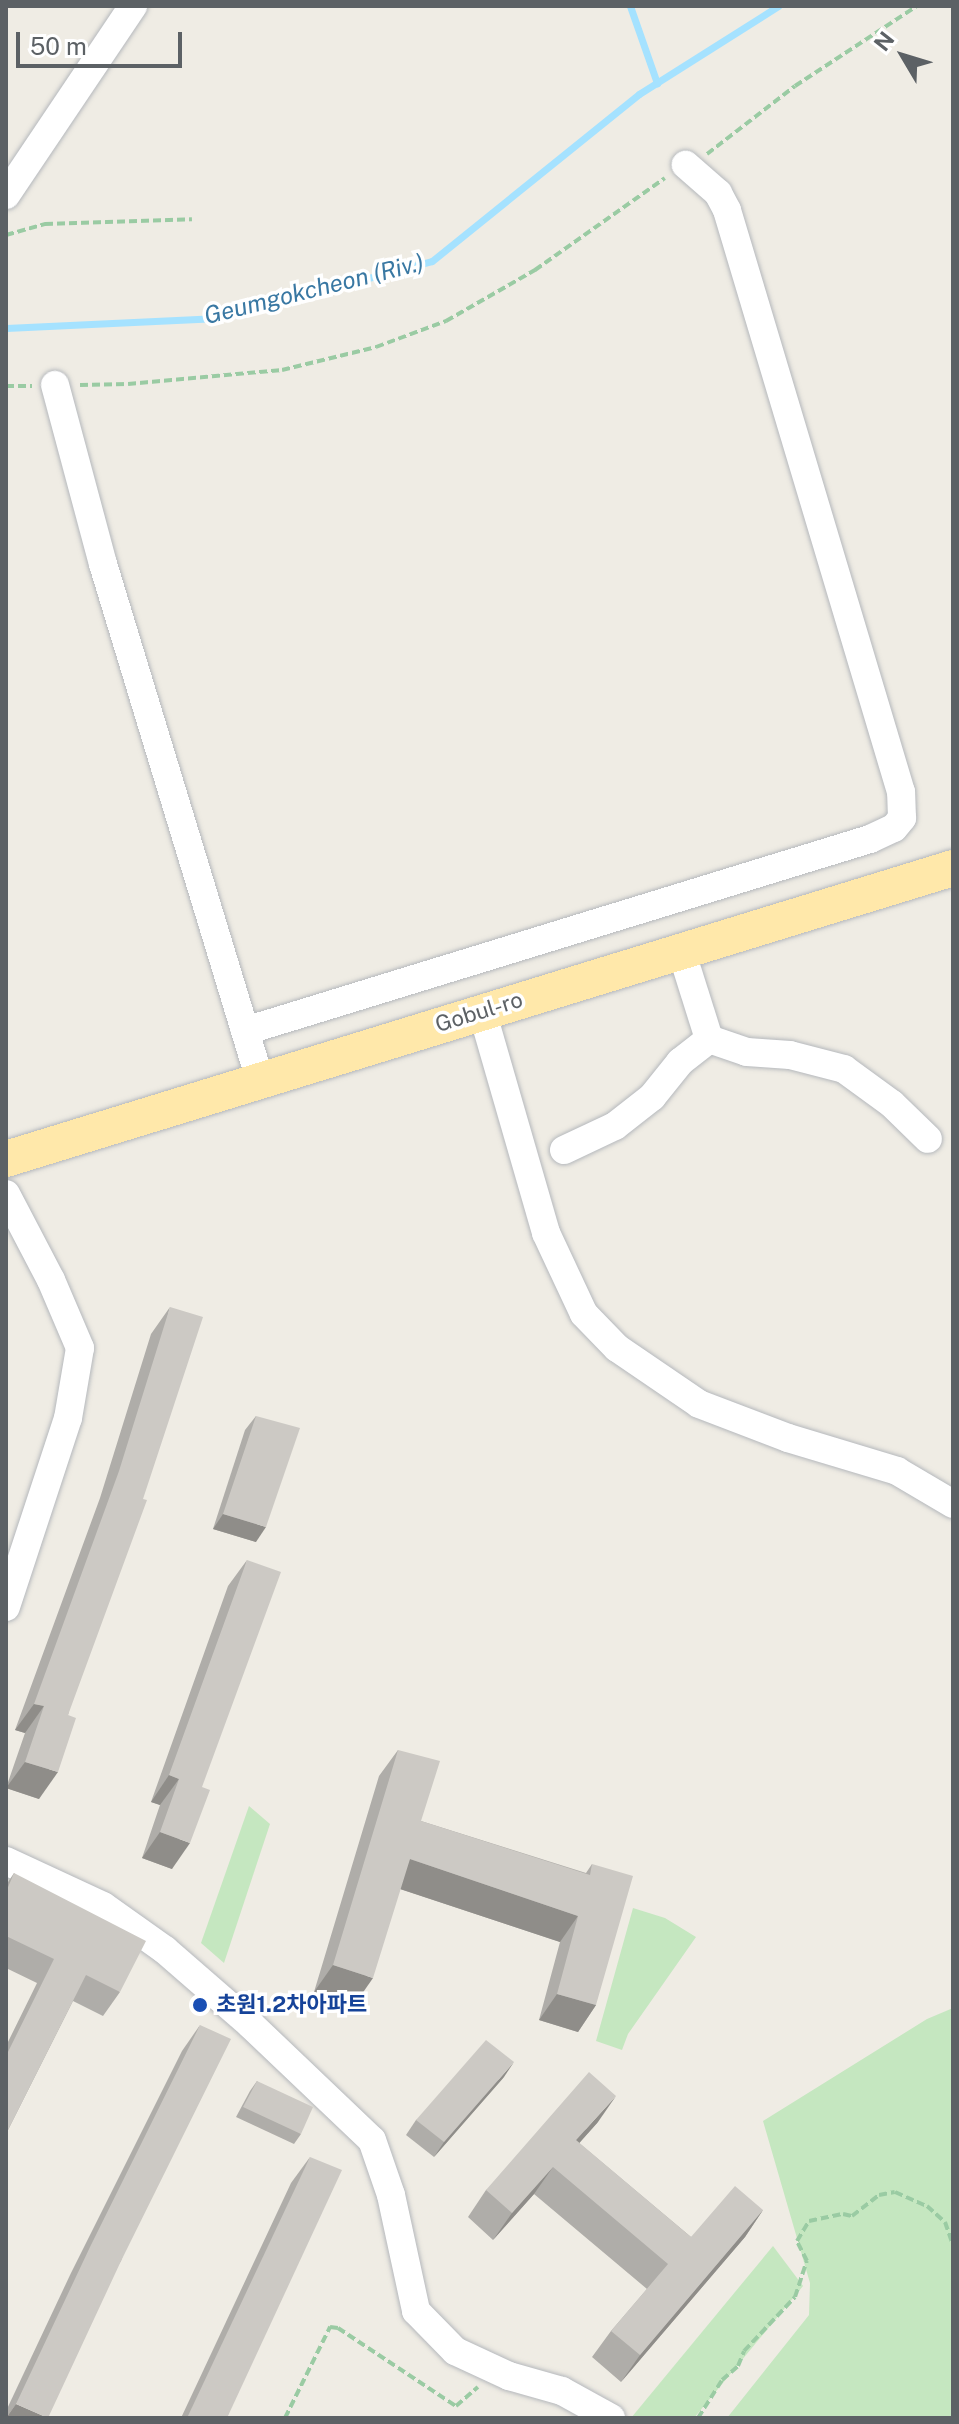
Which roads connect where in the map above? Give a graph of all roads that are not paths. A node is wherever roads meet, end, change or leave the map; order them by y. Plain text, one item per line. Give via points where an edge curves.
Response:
1 (133, 6) edge
2 (686, 165) road end
3 (6, 195) edge
4 (55, 385) road end
5 (953, 868) edge
6 (681, 950) junction
7 (482, 1011) junction
8 (245, 1031) junction
9 (709, 1039) junction
10 (260, 1080) junction
11 (928, 1139) dead end
12 (564, 1150) dead end
13 (6, 1159) edge
14 (6, 1194) edge
15 (953, 1504) edge
16 (6, 1607) edge
17 (6, 1861) edge
18 (611, 2418) edge

1 - 3 street
2 - 8 street via 718,193 727,210 901,792 902,818 870,839
4 - 8 street via 103,564
5 - 6 main road, Gobul-ro
6 - 7 main road, Gobul-ro
6 - 9 street
7 - 10 main road, Gobul-ro
7 - 15 street via 546,1233 584,1314 617,1348 699,1404 897,1471
8 - 10 street
9 - 11 street via 747,1052 790,1055 844,1069
9 - 12 street via 615,1126
10 - 13 main road, Gobul-ro
14 - 16 street via 80,1348 68,1418
17 - 18 street via 103,1906 165,1950 372,2140 391,2195 416,2311 455,2351 562,2391

